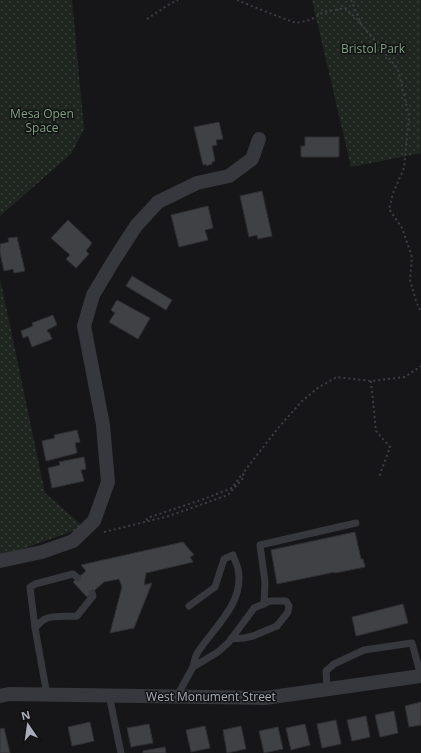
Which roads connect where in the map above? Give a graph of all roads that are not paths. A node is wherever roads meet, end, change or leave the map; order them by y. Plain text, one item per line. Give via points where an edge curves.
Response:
1 (259, 139) dead end
2 (356, 523) dead end
3 (0, 560) edge
4 (78, 578) dead end
5 (92, 593) dead end
6 (264, 604) junction
7 (189, 606) dead end
8 (35, 628) junction
9 (231, 639) junction
10 (193, 667) junction
11 (421, 676) edge
12 (327, 689) junction
13 (47, 695) junction
14 (109, 695) junction
15 (0, 696) edge
16 (177, 696) junction
17 (121, 753) edge

1 - 3 street via 252,159 229,176 197,183 158,202 136,226 114,260 93,295 84,326 103,424 108,482 94,521 73,541 42,552
2 - 6 lane via 260,546 265,582
4 - 8 lane via 73,574 30,587
5 - 8 lane via 93,596 77,616 44,619
6 - 9 lane via 254,608
6 - 9 lane via 270,601 286,601 289,606 288,612 277,626 248,637
7 - 10 lane via 215,587 224,559 233,555 238,569 239,586 232,606 197,653
8 - 13 lane
9 - 10 lane via 218,652
10 - 16 lane
11 - 12 street, West Monument Street
11 - 12 lane via 412,643 364,650 334,664 326,671
12 - 16 street, West Monument Street via 265,698
13 - 14 street, West Monument Street
13 - 15 street, West Monument Street
14 - 16 street, West Monument Street
14 - 17 lane

